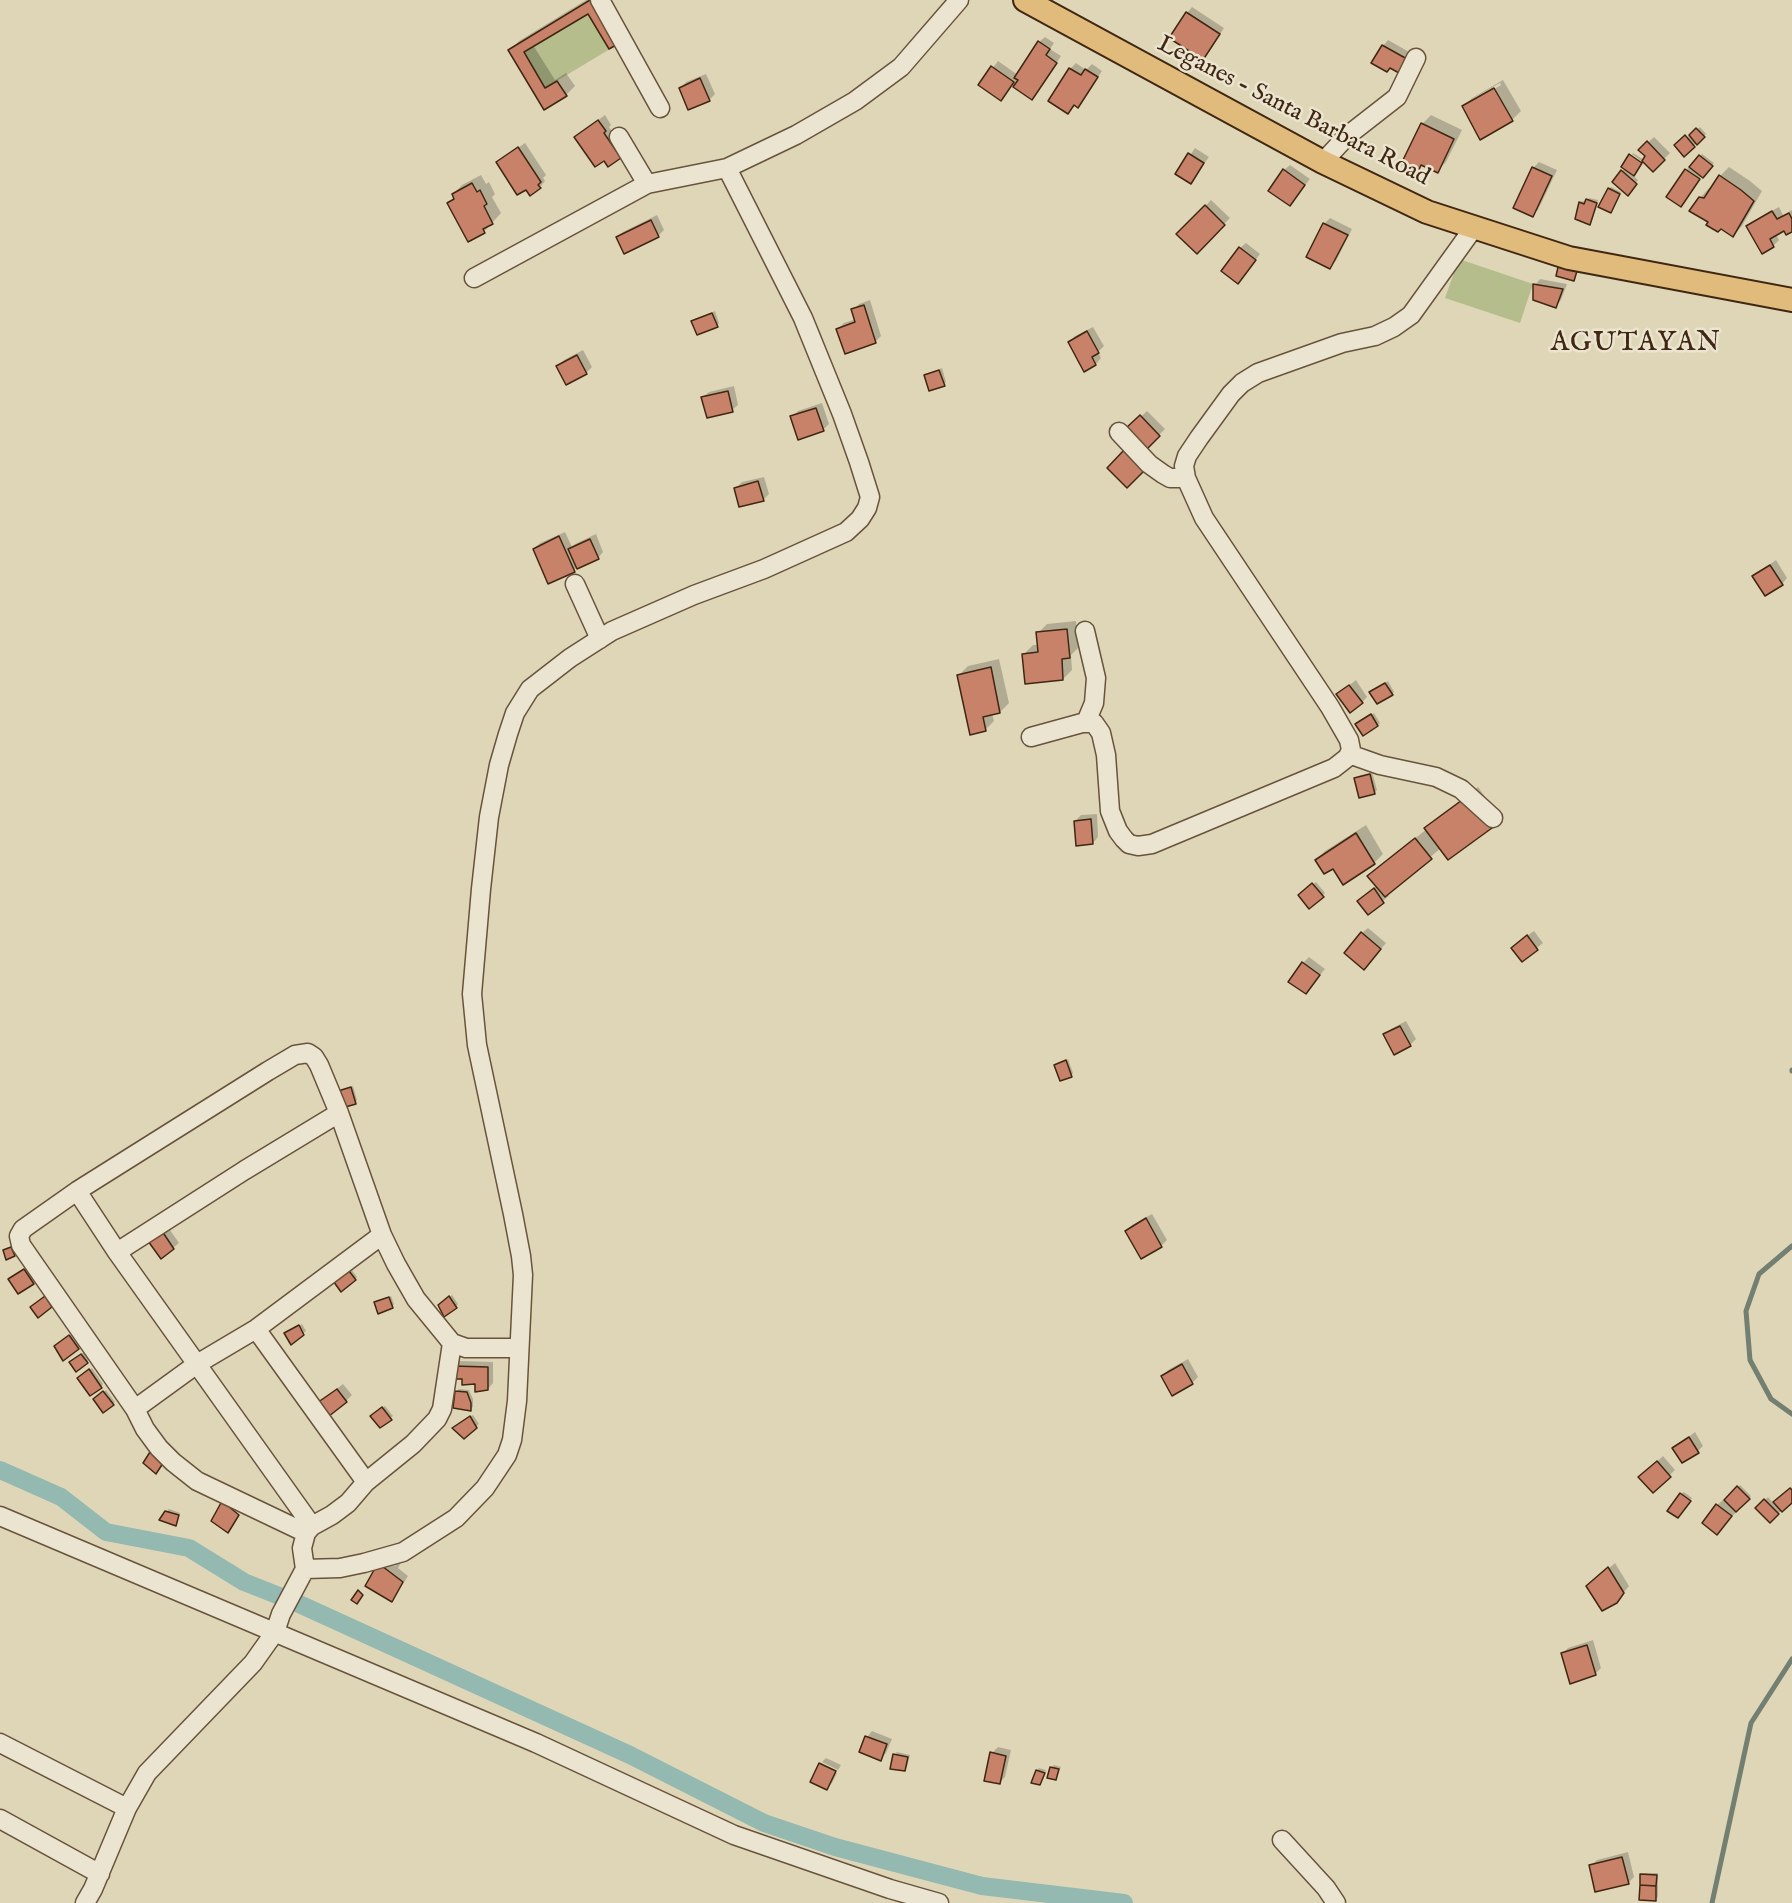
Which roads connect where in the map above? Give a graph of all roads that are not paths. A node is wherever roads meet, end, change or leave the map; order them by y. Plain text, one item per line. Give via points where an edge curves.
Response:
1 (600, 0) edge
2 (959, 0) edge
3 (1025, 0) edge
4 (1416, 58) dead end
5 (660, 108) dead end
6 (620, 137) dead end
7 (1323, 162) junction
8 (727, 168) junction
9 (647, 184) junction
10 (1475, 226) junction
11 (474, 278) dead end
12 (1792, 300) edge
13 (1119, 432) dead end
14 (1186, 478) junction
15 (574, 584) dead end
16 (1085, 631) dead end
17 (600, 639) junction
18 (1086, 722) junction
19 (1031, 737) dead end
20 (1349, 754) junction
21 (1493, 818) dead end
22 (339, 1113) junction
23 (77, 1191) junction
24 (382, 1235) junction
25 (117, 1252) junction
26 (256, 1329) junction
27 (452, 1343) junction
28 (519, 1348) junction
29 (197, 1364) junction
30 (135, 1409) junction
31 (366, 1482) junction
32 (0, 1516) edge
33 (309, 1530) junction
34 (302, 1575) junction
35 (275, 1632) junction
36 (0, 1743) edge
37 (127, 1808) junction
38 (0, 1819) edge
39 (1282, 1840) dead end
40 (100, 1874) junction
41 (85, 1903) edge
42 (939, 1903) edge
43 (1336, 1903) edge

1 - 5 street
2 - 8 street via 892,74 796,135
3 - 7 main road, Leganes - Santa Barbara Road
4 - 7 street via 1397,97 1347,136
6 - 9 street
7 - 10 main road, Leganes - Santa Barbara Road via 1427,212
8 - 9 street
8 - 17 street via 803,318 870,497 860,519 846,532
9 - 11 street
10 - 12 main road, Leganes - Santa Barbara Road via 1569,258
10 - 14 street via 1411,315 1394,327 1258,373 1242,383 1187,456
13 - 14 street via 1163,474
14 - 20 street via 1204,518 1330,707 1349,740
15 - 17 street
16 - 18 street via 1096,678 1094,703
17 - 28 street via 540,680 523,700 508,734 489,817 472,994 477,1045 521,1256
18 - 19 street
18 - 20 street via 1094,723 1101,733 1110,811 1118,831 1129,844 1138,846 1152,844 1334,768
20 - 21 street via 1436,777 1461,789
22 - 23 street via 314,1057 295,1055
22 - 24 street
22 - 25 street
23 - 25 street
23 - 30 street via 22,1229 21,1245
24 - 26 street
24 - 27 street via 416,1299
25 - 29 street
26 - 29 street
26 - 31 street
27 - 28 street via 466,1348
27 - 31 street via 437,1419
28 - 34 street via 512,1440 496,1473 469,1505 456,1518 403,1552
29 - 30 street
29 - 33 street
30 - 33 street via 159,1448 197,1481
31 - 33 street via 348,1503
32 - 35 street
33 - 34 street via 302,1548
34 - 35 street
35 - 37 street via 253,1663 147,1773
35 - 42 street via 536,1743 734,1835
36 - 37 street
37 - 40 street
38 - 40 street
39 - 43 street
40 - 41 street

